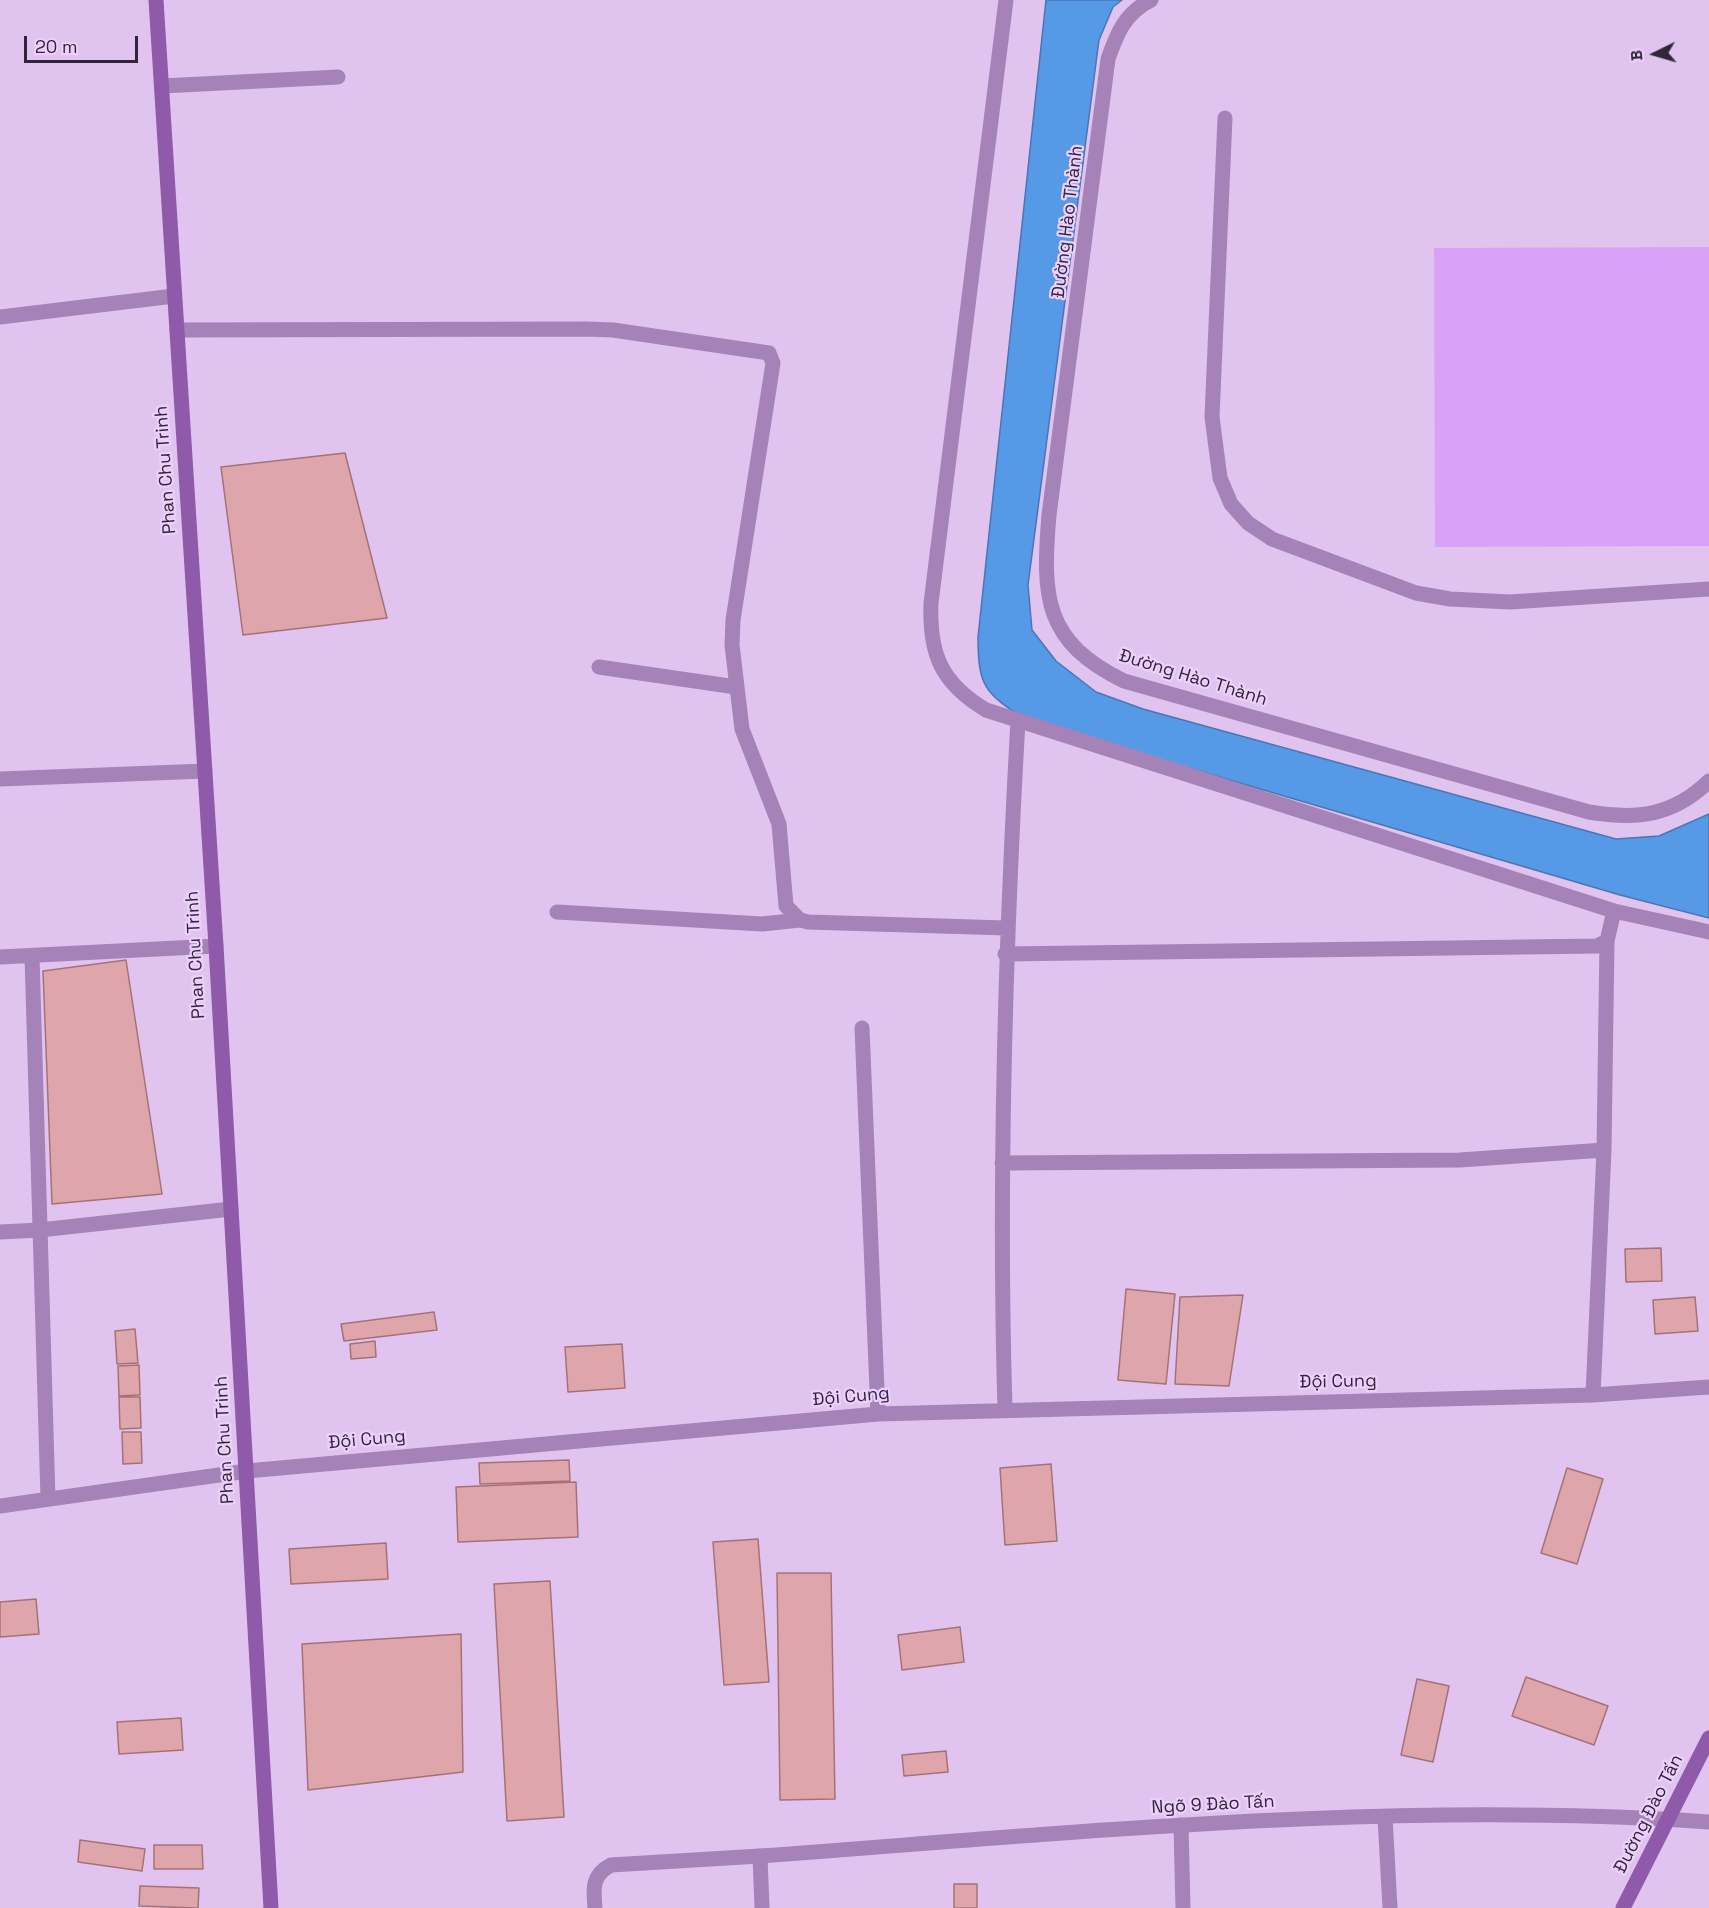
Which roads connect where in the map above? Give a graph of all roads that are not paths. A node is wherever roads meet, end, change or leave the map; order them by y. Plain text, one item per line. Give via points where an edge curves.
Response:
1 (156, 0) edge
2 (1006, 0) edge
3 (1151, 0) edge
4 (338, 77) dead end
5 (162, 86) junction
6 (1225, 118) dead end
7 (174, 296) junction
8 (0, 317) edge
9 (177, 330) junction
10 (1709, 589) edge
11 (599, 667) dead end
12 (736, 687) junction
13 (1018, 720) junction
14 (205, 771) junction
15 (0, 779) edge
16 (1709, 782) edge
17 (1614, 911) junction
18 (557, 912) dead end
19 (801, 921) junction
20 (1006, 928) junction
21 (1709, 932) edge
22 (1607, 941) junction
23 (216, 946) junction
24 (1005, 954) junction
25 (32, 956) junction
26 (0, 957) edge
27 (862, 1028) dead end
28 (1604, 1150) junction
29 (1002, 1163) junction
30 (231, 1209) junction
31 (40, 1230) junction
32 (0, 1232) edge
33 (1709, 1387) edge
34 (1593, 1395) junction
35 (1005, 1409) junction
36 (878, 1414) junction
37 (247, 1471) junction
38 (48, 1499) junction
39 (0, 1506) edge
40 (1709, 1738) edge
41 (1385, 1817) junction
42 (1668, 1819) junction
43 (1709, 1822) edge
44 (1182, 1825) junction
45 (760, 1856) junction
46 (272, 1908) edge
47 (595, 1908) edge
48 (762, 1908) edge
49 (1183, 1908) edge
50 (1390, 1908) edge
51 (1623, 1908) edge

1 - 5 street, Phan Chu Trinh
2 - 13 street via 930,626 933,647 951,683 986,710
3 - 16 street, Đường Hào Thành via 1128,14 1108,59 1049,515 1047,584 1053,617 1075,649 1100,669 1124,681 1589,812 1631,817 1654,813 1677,806
4 - 5 street
5 - 7 street, Phan Chu Trinh
6 - 10 street via 1212,417 1220,478 1231,504 1248,523 1272,539 1416,593 1450,600 1510,602
7 - 8 street
7 - 9 street, Phan Chu Trinh
9 - 12 street via 595,329 769,353 773,363 733,620
9 - 14 street, Phan Chu Trinh
11 - 12 street
12 - 19 street via 742,729 779,824 784,899 790,912
13 - 17 street
13 - 20 street
14 - 15 street
14 - 23 street, Phan Chu Trinh
17 - 21 street
17 - 22 street
18 - 19 street via 762,924
19 - 20 street
20 - 24 street
22 - 24 street via 1597,946
22 - 28 street
23 - 25 street
23 - 30 street, Phan Chu Trinh
24 - 29 street
25 - 26 street
25 - 31 street
27 - 36 street
28 - 29 street via 1460,1160
28 - 34 street
29 - 35 street
30 - 31 street
30 - 37 street, Phan Chu Trinh
31 - 32 street
31 - 38 street
33 - 34 street, Đội Cung
34 - 35 street, Đội Cung
35 - 36 street, Đội Cung
36 - 37 street, Đội Cung
37 - 38 street, Đội Cung
37 - 46 street, Phan Chu Trinh
38 - 39 street, Đội Cung
40 - 42 street, Đường Đào Tấn
41 - 42 street, Ngõ 9 Đào Tấn via 1545,1815
41 - 44 street, Ngõ 9 Đào Tấn
41 - 50 street
42 - 43 street, Ngõ 9 Đào Tấn
42 - 51 street, Đường Đào Tấn
44 - 45 street, Ngõ 9 Đào Tấn
44 - 49 street
45 - 47 street, Ngõ 9 Đào Tấn via 611,1865 599,1872 593,1887
45 - 48 street

